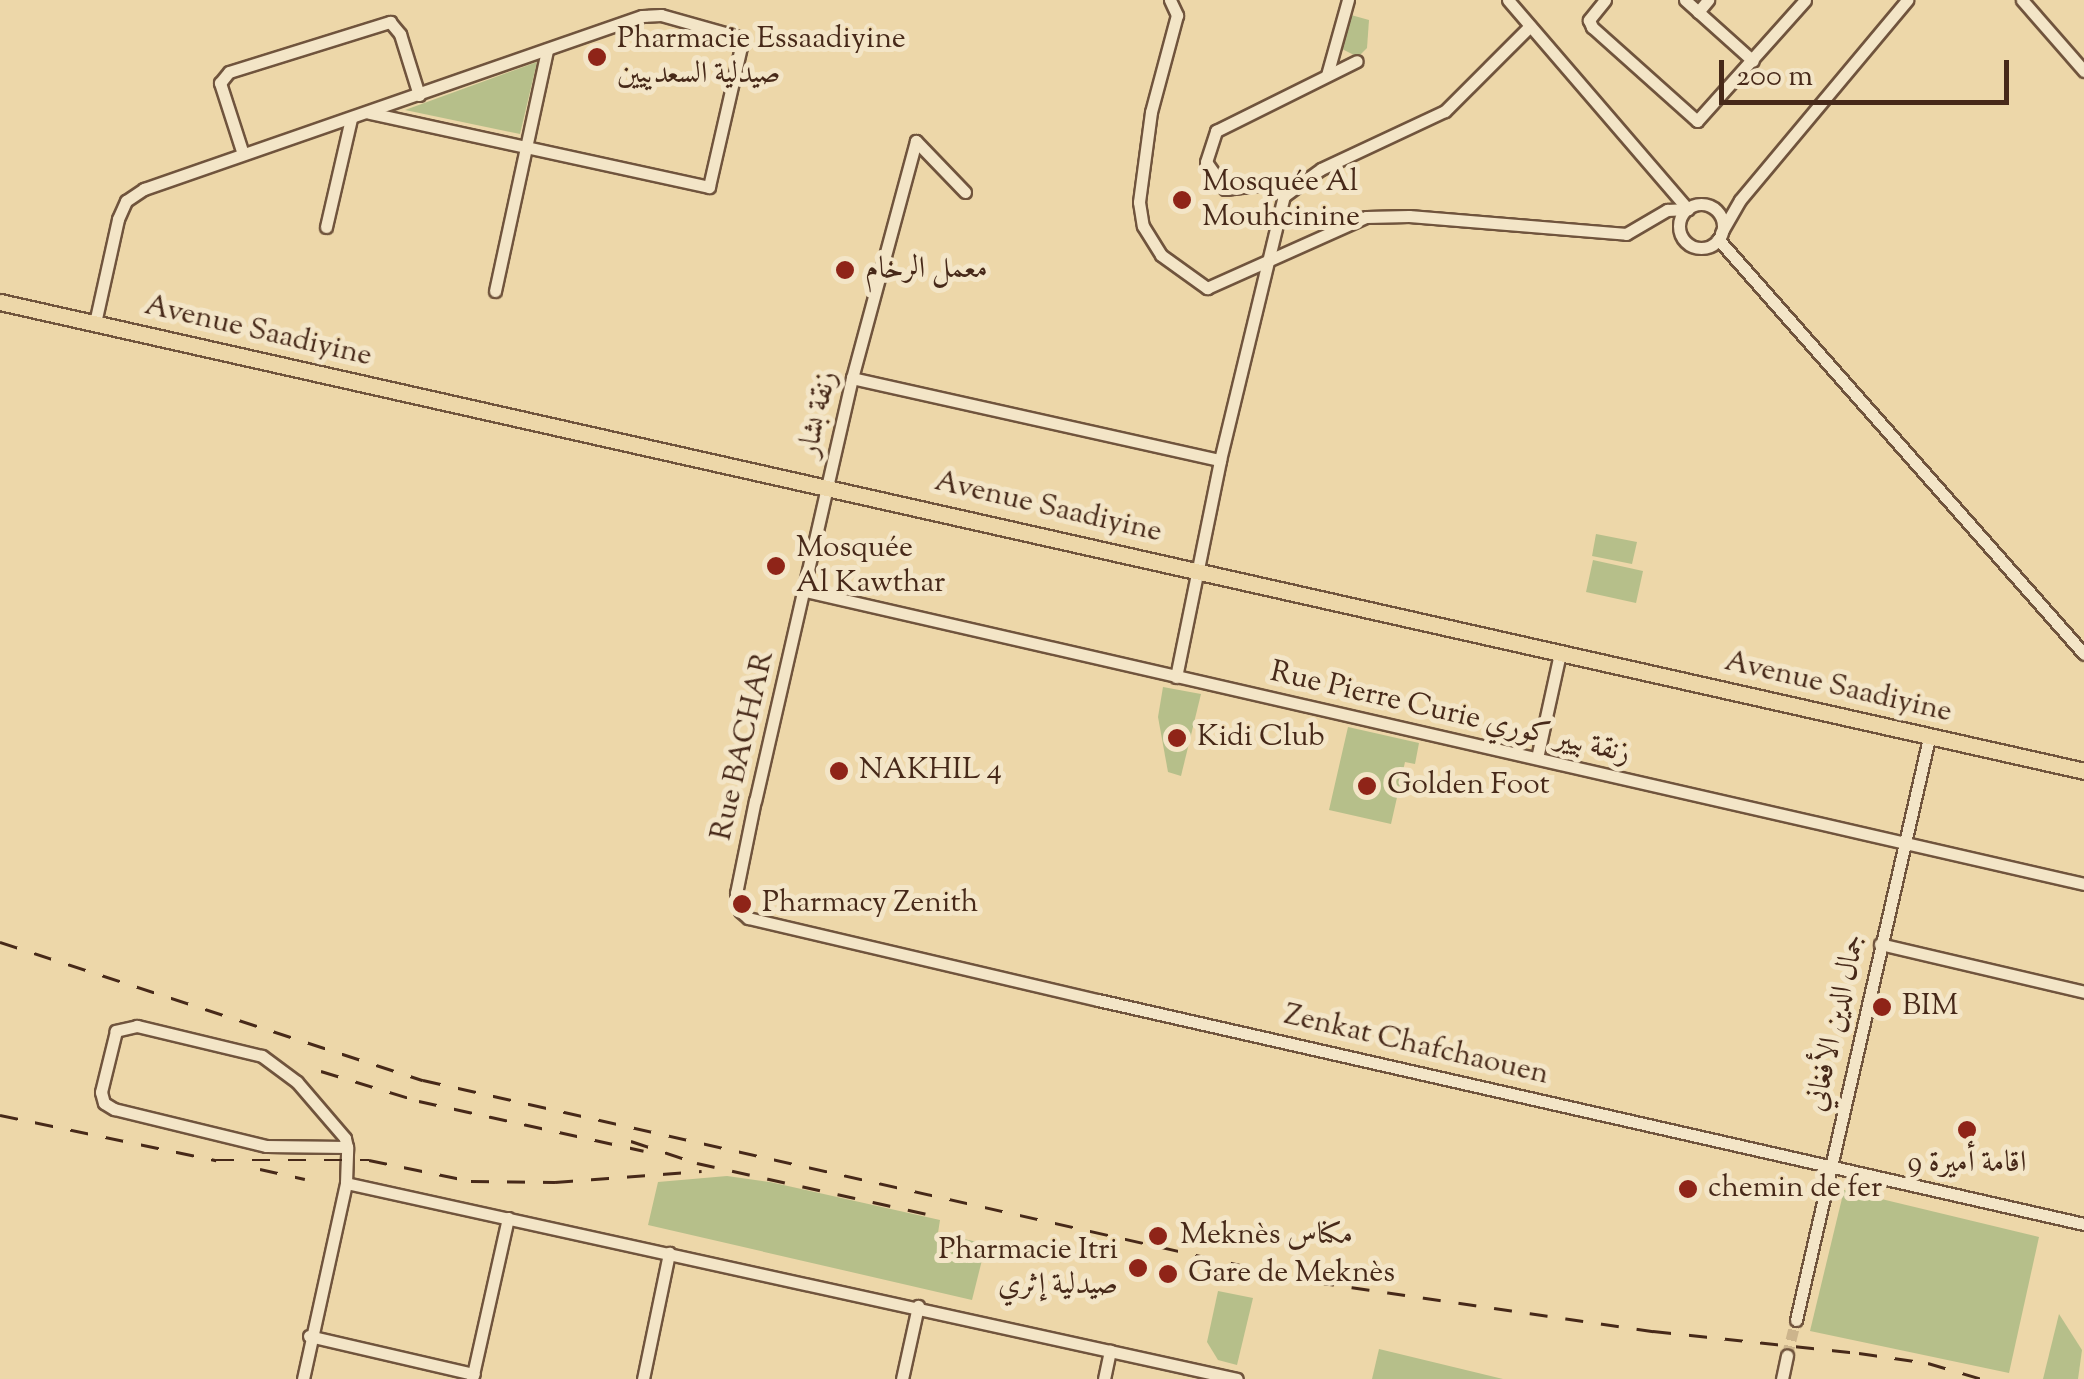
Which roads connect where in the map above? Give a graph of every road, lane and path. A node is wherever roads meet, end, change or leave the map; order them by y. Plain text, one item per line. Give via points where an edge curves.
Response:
1 (1170, 0) edge
2 (1348, 0) edge
3 (1508, 0) edge
4 (1605, 0) edge
5 (1685, 0) edge
6 (1708, 0) edge
7 (1805, 0) edge
8 (1908, 0) edge
9 (2022, 0) edge
10 (1698, 12) junction
11 (1530, 26) junction
12 (547, 50) junction
13 (1357, 60) dead end
14 (1753, 61) junction
15 (2084, 71) edge
16 (1327, 75) junction
17 (419, 95) junction
18 (369, 113) junction
19 (351, 119) junction
20 (524, 146) junction
21 (243, 154) junction
22 (965, 192) dead end
23 (1284, 196) junction
24 (1740, 200) junction
25 (1703, 205) junction
26 (1688, 209) junction
27 (1658, 215) junction
28 (1680, 222) junction
29 (326, 226) dead end
30 (1716, 240) junction
31 (1265, 264) junction
32 (495, 291) dead end
33 (0, 302) edge
34 (94, 323) junction
35 (852, 378) junction
36 (1220, 460) junction
37 (828, 486) junction
38 (1196, 570) junction
39 (805, 592) junction
40 (1560, 653) junction
41 (2084, 654) edge
42 (1176, 677) junction
43 (1929, 738) junction
44 (1537, 758) junction
45 (2084, 770) edge
46 (1904, 844) junction
47 (2084, 884) edge
48 (740, 911) joint
49 (1880, 944) junction
50 (2084, 992) edge
51 (347, 1146) junction
52 (1831, 1166) junction
53 (346, 1182) junction
54 (508, 1218) junction
55 (2084, 1224) edge
56 (669, 1253) junction
57 (918, 1306) junction
58 (1796, 1320) tunnel mouth
59 (310, 1336) junction
60 (1110, 1351) junction
61 (1788, 1356) tunnel mouth
62 (1186, 1373) edge
63 (473, 1376) edge
64 (303, 1379) edge
65 (643, 1379) edge
66 (902, 1379) edge
67 (1104, 1379) edge
68 (1238, 1379) edge
69 (1782, 1379) edge

1 - 31 street via 1177,15 1139,176 1143,226 1160,254 1207,288
2 - 16 street
3 - 11 street
4 - 14 street via 1590,17 1592,27 1694,120 1708,114
5 - 10 street
6 - 10 street
7 - 14 street
8 - 24 street
9 - 15 street
10 - 14 street
11 - 23 street via 1445,111 1321,168
11 - 26 street
12 - 17 street
12 - 20 street
12 - 20 street via 660,14 744,38 709,187
13 - 16 street
16 - 23 street via 1216,131 1206,162 1225,190 1266,184
17 - 18 street
17 - 21 street via 390,22 229,72 220,82
18 - 19 street
18 - 20 street
19 - 21 street
19 - 29 street
20 - 32 street
21 - 34 street via 126,201
22 - 35 street, زنقة بشار via 916,141
23 - 31 street
24 - 25 street
24 - 30 street
25 - 26 street
25 - 30 street via 1717,212
26 - 27 street
26 - 28 street
27 - 28 street
27 - 31 street via 1634,232 1617,234 1366,217
28 - 30 street via 1687,243
30 - 41 street
31 - 36 street
33 - 34 main road, Avenue Saadiyine
34 - 37 main road, Avenue Saadiyine
35 - 36 street
35 - 37 street, زنقة بشار
36 - 38 street
37 - 38 main road, Avenue Saadiyine
37 - 39 street, زنقة بشار
38 - 40 main road, Avenue Saadiyine
38 - 42 street
39 - 42 street, Rue Pierre Curie زنقة بيير كوري
39 - 48 street, Rue BACHAR via 747,837 736,893
40 - 43 main road, Avenue Saadiyine
40 - 44 street
42 - 44 street, Rue Pierre Curie زنقة بيير كوري
43 - 45 main road, Avenue Saadiyine
43 - 46 street, جمال الدين الأفغاني
44 - 46 street, Rue Pierre Curie زنقة بيير كوري
46 - 47 street, Rue Pierre Curie زنقة بيير كوري
46 - 49 street, جمال الدين الأفغاني
48 - 52 street, Zenkat Chafchaouen via 1098,1000
49 - 50 street
49 - 52 street, جمال الدين الأفغاني
51 - 51 street via 338,1128 270,1060 137,1026 116,1031 101,1092 114,1109 266,1146
51 - 53 street
52 - 55 street, Zenkat Chafchaouen
52 - 58 street, جمال الدين الأفغاني
53 - 54 street
53 - 59 street
54 - 56 street
54 - 63 street
56 - 57 street
56 - 65 street
57 - 60 street
57 - 66 street
59 - 63 street
59 - 64 street
60 - 62 street
60 - 67 street
61 - 69 street
62 - 68 street

